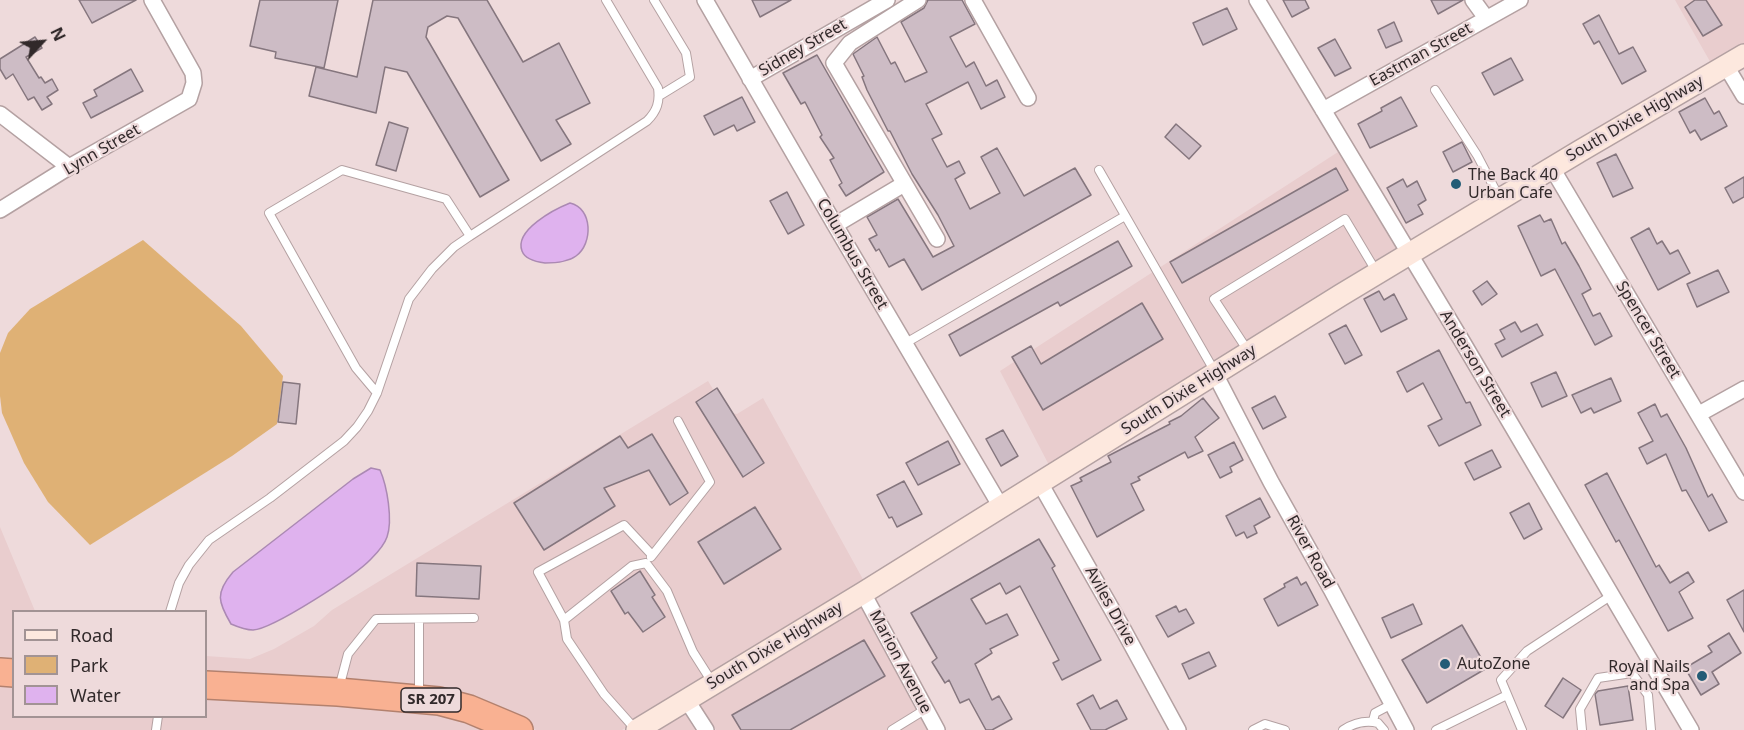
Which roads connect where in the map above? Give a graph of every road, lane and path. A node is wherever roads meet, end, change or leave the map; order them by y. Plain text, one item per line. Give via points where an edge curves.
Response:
1 (152, 0) edge
2 (606, 0) edge
3 (654, 0) edge
4 (705, 0) edge
5 (887, 0) edge
6 (918, 0) edge
7 (973, 0) edge
8 (1257, 0) edge
9 (1473, 0) edge
10 (1520, 0) edge
11 (1486, 18) junction
12 (820, 38) junction
13 (1735, 60) edge
14 (834, 63) junction
15 (750, 79) junction
16 (1435, 90) dead end
17 (659, 96) junction
18 (1744, 96) edge
19 (1028, 98) dead end
20 (1323, 110) junction
21 (0, 114) edge
22 (69, 167) junction
23 (1552, 168) junction
24 (1099, 170) dead end
25 (904, 184) junction
26 (1501, 200) junction
27 (0, 210) edge
28 (1125, 216) junction
29 (834, 225) junction
30 (470, 236) junction
31 (937, 239) dead end
32 (1410, 255) junction
33 (1377, 274) junction
34 (904, 344) junction
35 (1249, 353) junction
36 (1215, 374) junction
37 (1744, 389) edge
38 (377, 393) junction
39 (1699, 414) junction
40 (678, 421) dead end
41 (1040, 483) junction
42 (1744, 492) edge
43 (1001, 507) junction
44 (652, 555) junction
45 (646, 563) junction
46 (863, 593) junction
47 (1612, 595) junction
48 (171, 610) edge
49 (474, 618) dead end
50 (419, 619) junction
51 (564, 620) junction
52 (712, 683) junction
53 (1664, 684) junction
54 (207, 685) edge
55 (338, 692) junction
56 (1507, 695) junction
57 (1648, 695) junction
58 (419, 698) junction
59 (686, 699) junction
60 (1392, 704) junction
61 (926, 709) junction
62 (1372, 721) junction
63 (519, 730) edge
64 (636, 730) edge
65 (706, 730) edge
66 (892, 730) edge
67 (938, 730) edge
68 (1178, 730) edge
69 (1253, 730) edge
70 (1285, 730) edge
71 (1343, 730) edge
72 (1384, 730) edge
73 (1406, 730) edge
74 (1436, 730) edge
75 (1522, 730) edge
76 (1582, 730) edge
77 (1651, 730) edge
78 (1691, 730) edge

1 - 22 street, Lynn Street via 191,66 194,83 189,99
2 - 17 lane
3 - 17 lane via 686,53 690,77
4 - 15 street, Columbus Street
5 - 12 street, Sidney Street
6 - 14 street via 850,43
7 - 19 street
8 - 20 street, Anderson Street
9 - 11 street
10 - 11 street, Eastman Street
11 - 20 street, Eastman Street
12 - 14 street
12 - 15 street, Sidney Street
13 - 18 street
13 - 23 main road, South Dixie Highway
14 - 25 street
15 - 29 street, Columbus Street
16 - 26 lane
17 - 30 lane via 658,106 647,121
20 - 32 street, Anderson Street
21 - 22 street
22 - 27 street, Lynn Street
23 - 26 main road, South Dixie Highway
23 - 39 street, Spencer Street
24 - 28 lane
25 - 29 street
25 - 31 street
26 - 32 main road, South Dixie Highway
28 - 34 lane
28 - 36 lane
29 - 34 street, Columbus Street
30 - 38 lane via 432,269 409,299
30 - 38 lane via 446,199 342,170 269,213 356,368
32 - 33 main road, South Dixie Highway
32 - 47 street, Anderson Street
33 - 35 main road, South Dixie Highway
33 - 35 lane via 1345,219 1254,274 1214,299
34 - 43 street, Columbus Street
35 - 36 main road, South Dixie Highway
36 - 41 main road, South Dixie Highway
36 - 60 street, River Road
37 - 39 street
38 - 48 lane via 344,441 209,540 179,583
39 - 42 street, Spencer Street
40 - 44 lane via 710,482
41 - 43 main road, South Dixie Highway
41 - 68 street, Aviles Drive
43 - 46 main road, South Dixie Highway
44 - 45 lane
44 - 51 lane via 624,525 538,572
45 - 51 lane via 632,566
45 - 52 lane via 667,591 693,652
46 - 52 main road, South Dixie Highway
46 - 61 street, Marion Avenue
47 - 53 street, Anderson Street
47 - 56 lane via 1527,651 1501,680
49 - 50 lane
50 - 55 lane via 376,619 348,654
50 - 58 lane
51 - 64 lane via 567,639 604,694
52 - 59 main road, South Dixie Highway
53 - 57 lane
53 - 78 street, Anderson Street
54 - 55 highway, SR 207
55 - 58 highway, SR 207
56 - 74 lane
56 - 75 lane
57 - 76 lane via 1632,673 1598,678 1580,709
57 - 77 lane
58 - 63 highway, SR 207 via 469,709
59 - 64 main road, South Dixie Highway
59 - 65 street
60 - 62 lane via 1375,713
60 - 73 street, River Road
61 - 66 lane
61 - 67 street, Marion Avenue
62 - 71 lane
62 - 72 lane
69 - 70 lane via 1265,724

